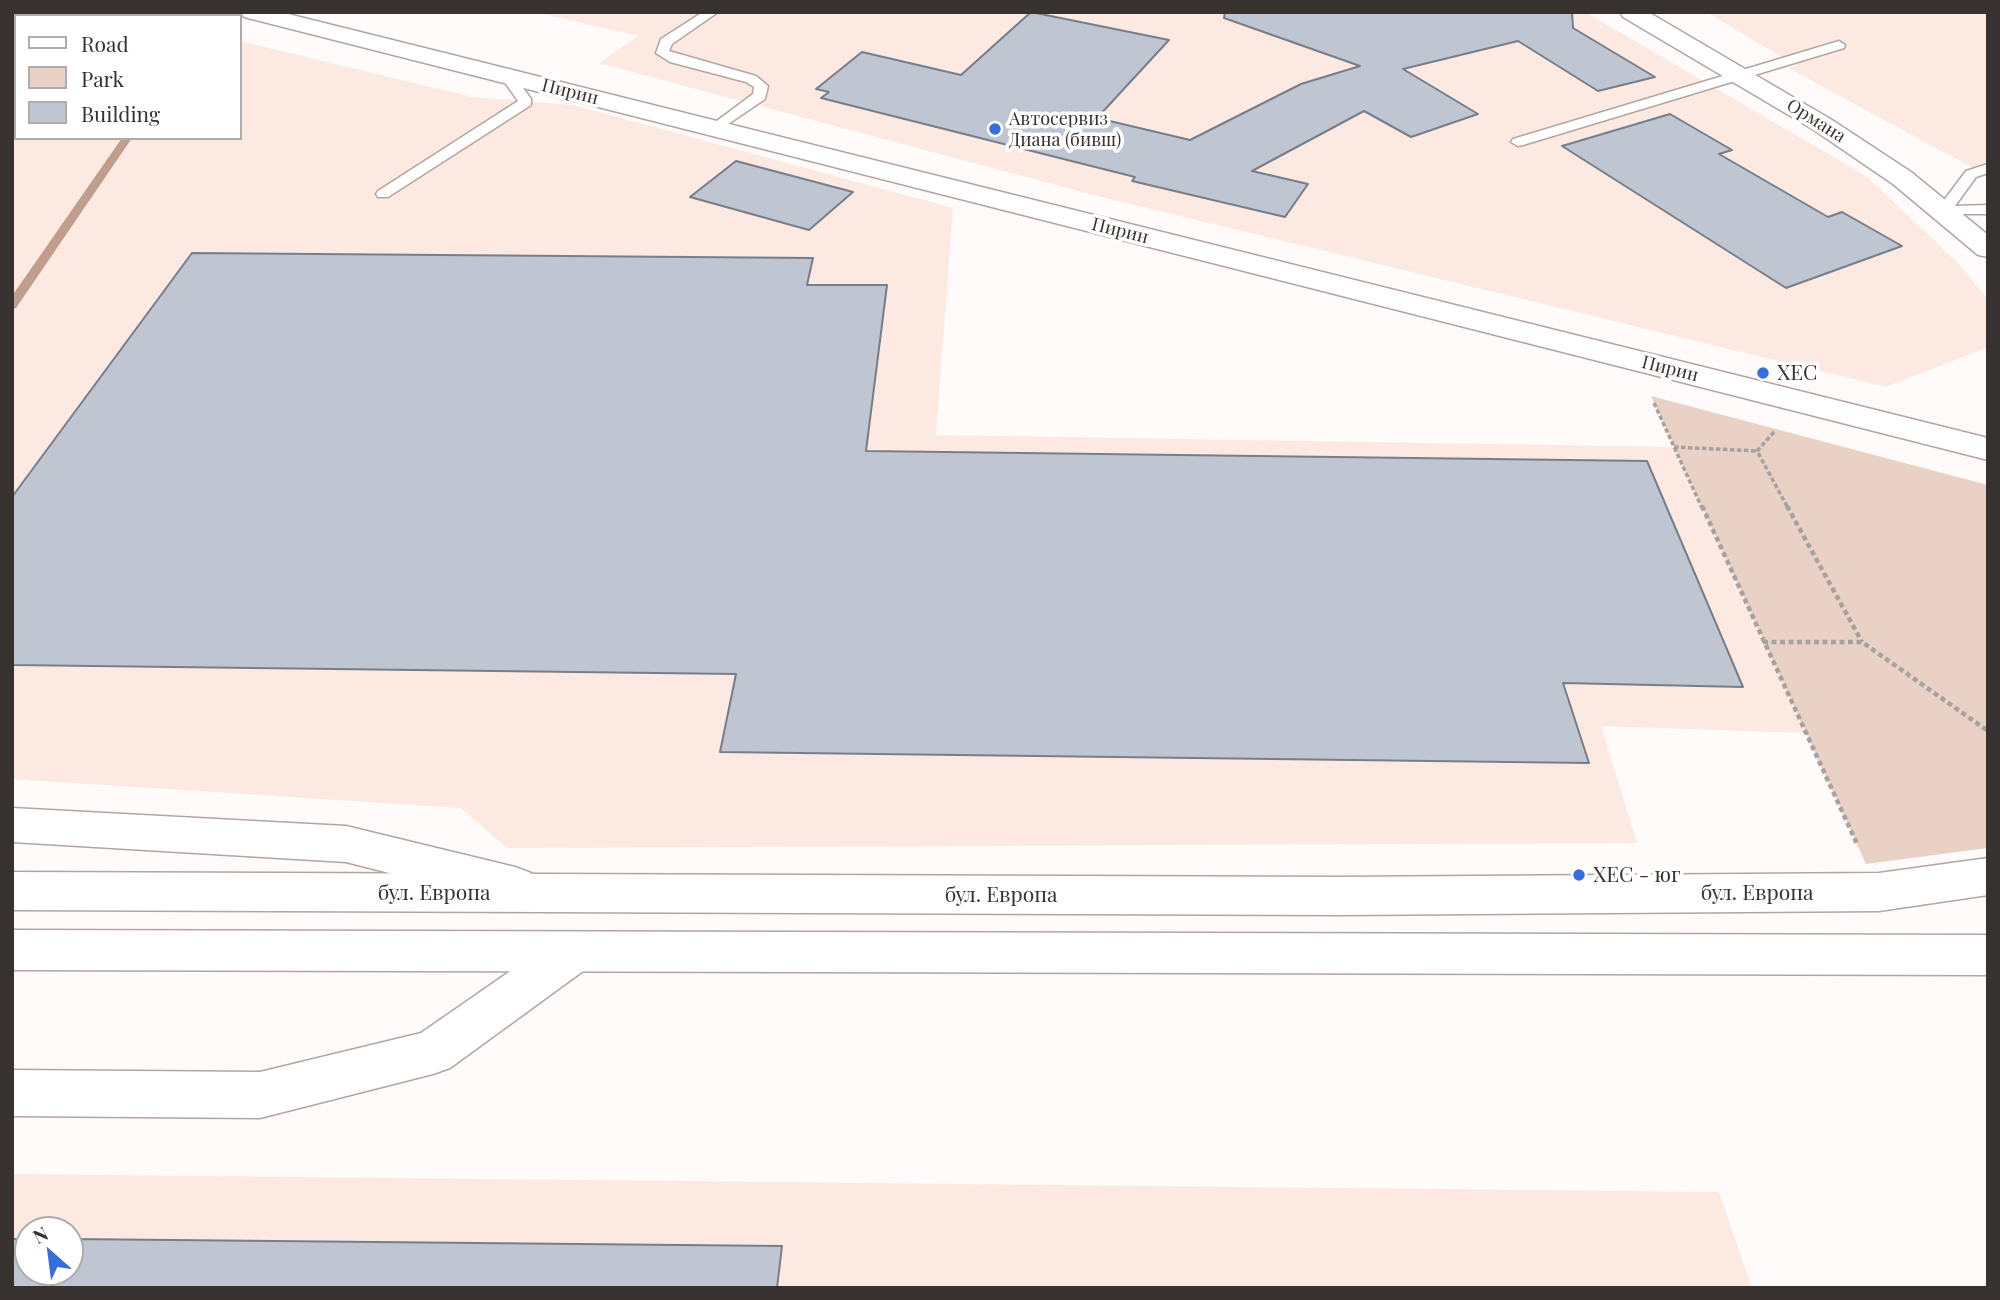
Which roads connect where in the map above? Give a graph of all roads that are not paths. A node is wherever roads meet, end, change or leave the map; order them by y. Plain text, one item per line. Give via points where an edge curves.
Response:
1 (252, 12) edge
2 (712, 12) edge
3 (1631, 12) edge
4 (1839, 45) dead end
5 (1739, 75) junction
6 (508, 77) junction
7 (715, 129) junction
8 (1518, 142) dead end
9 (1988, 168) edge
10 (383, 194) dead end
11 (1988, 209) edge
12 (1944, 211) junction
13 (1988, 249) edge
14 (1988, 449) edge
15 (12, 825) edge
16 (1988, 876) edge
17 (12, 891) edge
18 (541, 893) junction
19 (12, 950) edge
20 (574, 952) junction
21 (1980, 958) edge
22 (12, 1093) edge

1 - 6 street, Пирин
2 - 7 lane via 666,42 662,52 761,86 760,96
3 - 5 street, Ормана
4 - 5 lane
5 - 8 lane
5 - 12 street, Ормана via 1823,125
6 - 7 street, Пирин
6 - 10 lane via 526,102
7 - 14 street, Пирин
9 - 12 lane via 1971,174
11 - 12 lane
12 - 13 street, Ормана
15 - 18 street via 346,844
16 - 18 street, бул. Европа via 1879,892 1340,896
17 - 18 street, бул. Европа
19 - 20 street
20 - 21 street
20 - 22 street via 433,1052 260,1096

